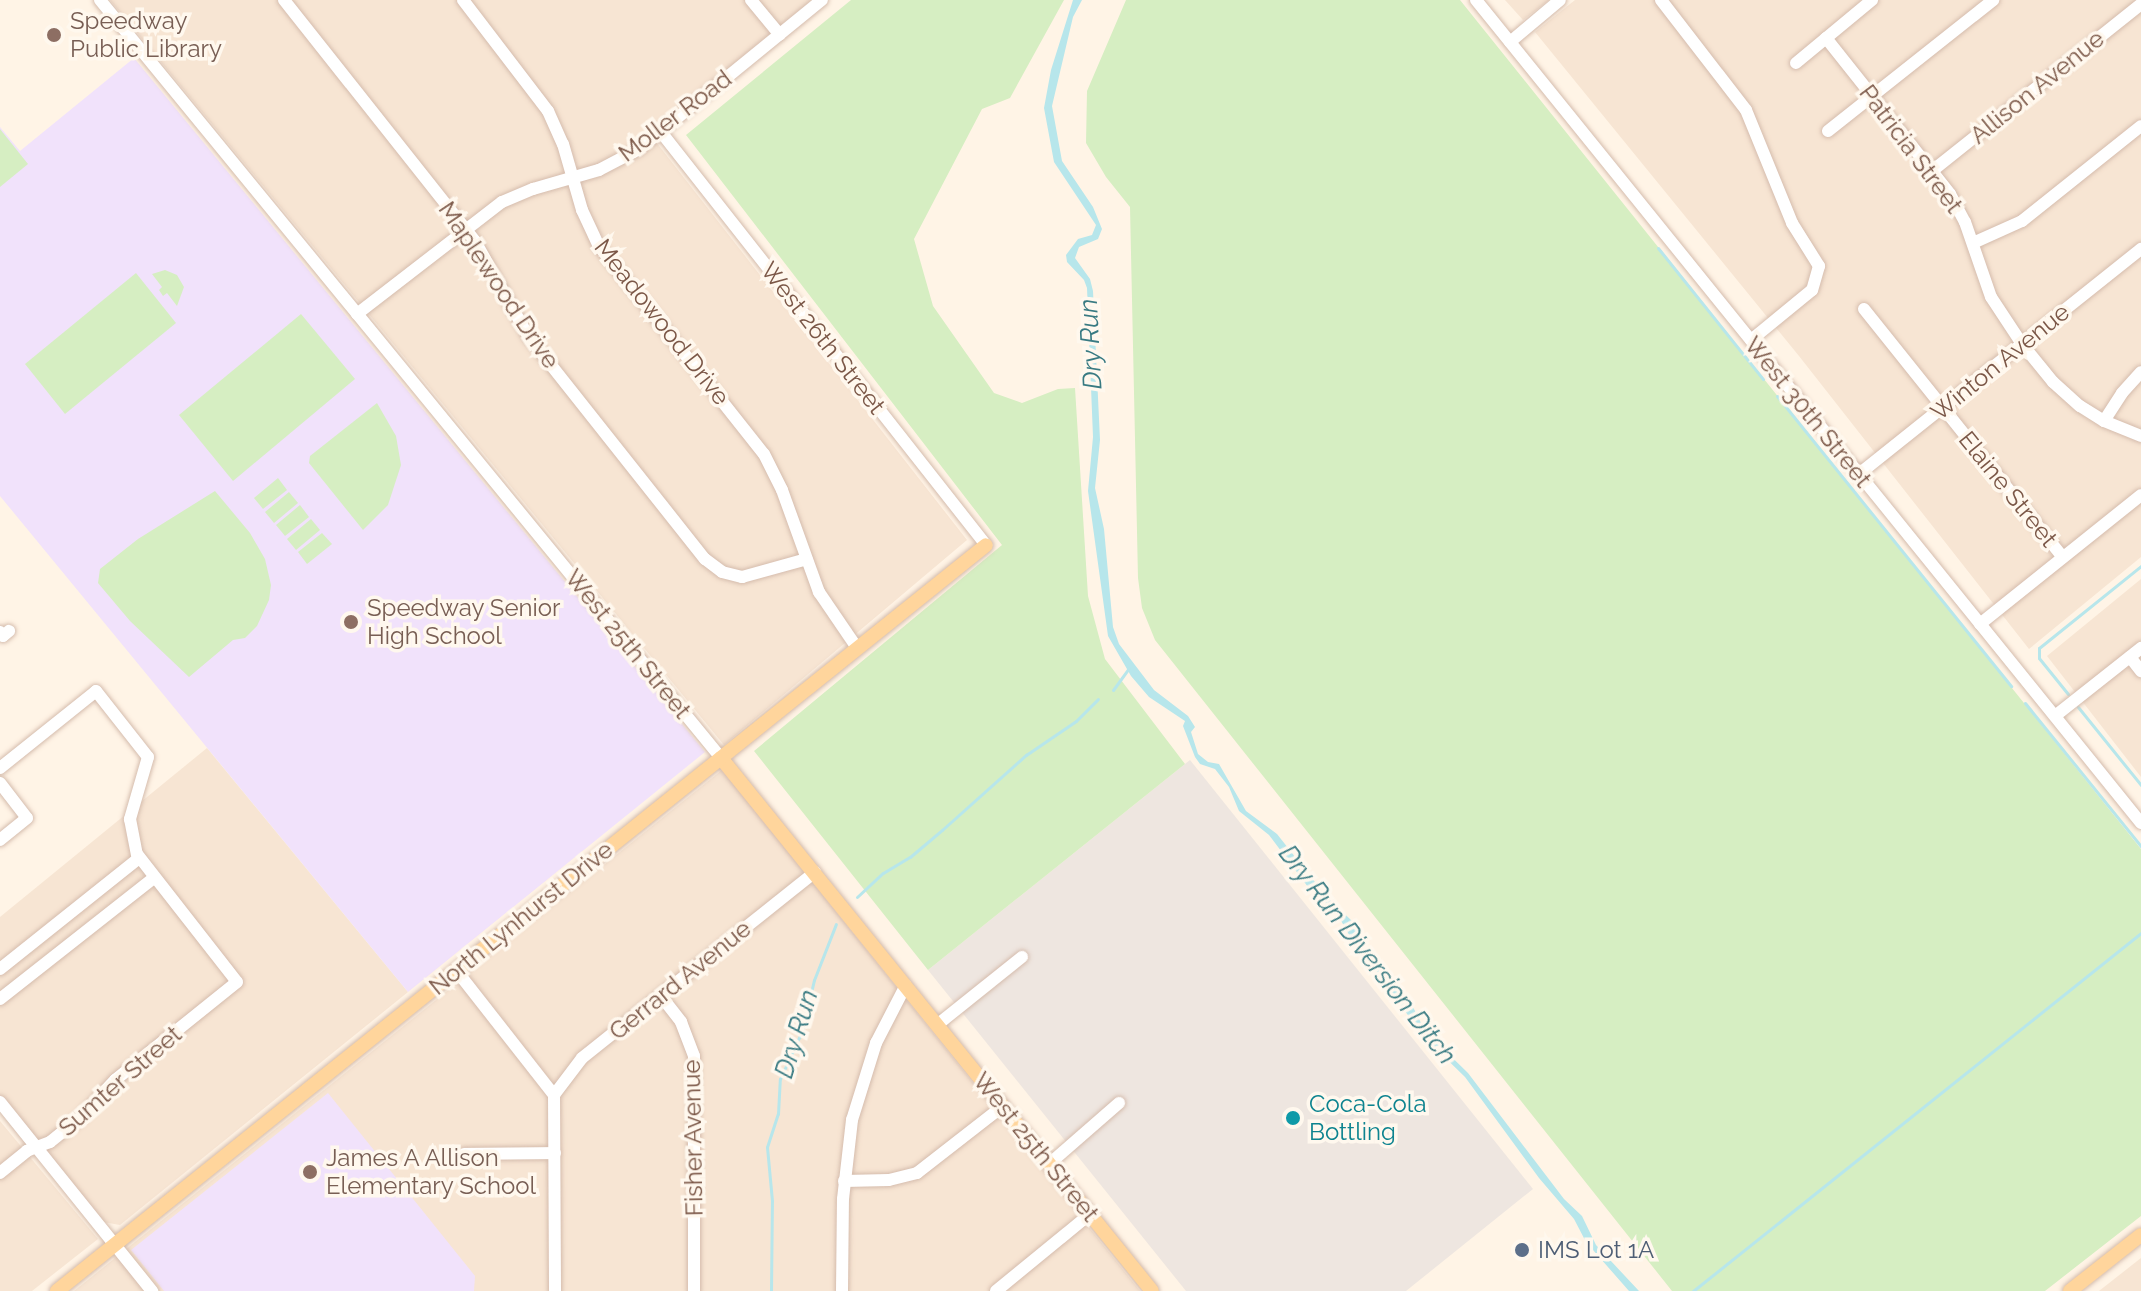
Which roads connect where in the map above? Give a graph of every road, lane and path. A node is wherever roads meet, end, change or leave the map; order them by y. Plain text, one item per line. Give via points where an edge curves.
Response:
1 (100, 0) edge
2 (284, 0) edge
3 (463, 0) edge
4 (751, 0) edge
5 (822, 0) edge
6 (1476, 0) edge
7 (1560, 0) edge
8 (1661, 0) edge
9 (1872, 0) edge
10 (1993, 0) edge
11 (2141, 4) edge
12 (780, 35) junction
13 (1826, 38) junction
14 (1510, 42) junction
15 (1796, 63) dead end
16 (1872, 96) junction
17 (2141, 126) edge
18 (1828, 131) dead end
19 (661, 132) junction
20 (1932, 171) junction
21 (572, 178) junction
22 (465, 228) junction
23 (1973, 243) junction
24 (2141, 249) edge
25 (1864, 309) dead end
26 (357, 314) junction
27 (1751, 340) junction
28 (2022, 344) junction
29 (2141, 372) edge
30 (1943, 408) junction
31 (2104, 421) junction
32 (2141, 436) edge
33 (1859, 474) junction
34 (2141, 495) edge
35 (986, 545) joint
36 (2063, 557) junction
37 (807, 559) junction
38 (1980, 624) junction
39 (857, 648) junction
40 (2141, 648) edge
41 (2130, 657) junction
42 (2141, 671) edge
43 (2055, 716) junction
44 (721, 758) junction
45 (0, 768) edge
46 (0, 783) edge
47 (2141, 823) edge
48 (0, 840) edge
49 (139, 858) junction
50 (815, 872) junction
51 (154, 878) junction
52 (1022, 957) dead end
53 (0, 969) edge
54 (456, 970) junction
55 (906, 985) junction
56 (661, 996) junction
57 (0, 999) edge
58 (937, 1025) junction
59 (554, 1095) junction
60 (0, 1102) edge
61 (1119, 1103) dead end
62 (1003, 1106) junction
63 (37, 1148) junction
64 (555, 1153) junction
65 (464, 1154) dead end
66 (1049, 1164) junction
67 (0, 1173) edge
68 (844, 1181) junction
69 (1090, 1214) junction
70 (2141, 1235) edge
71 (114, 1245) junction
72 (57, 1291) edge
73 (152, 1291) edge
74 (555, 1291) edge
75 (694, 1291) edge
76 (842, 1291) edge
77 (996, 1291) edge
78 (1152, 1291) edge
79 (2070, 1291) edge

1 - 26 street, West 25th Street
2 - 22 street, Maplewood Drive
3 - 21 street, Meadowood Drive via 548,111
4 - 12 street
5 - 12 street, Moller Road
6 - 14 street, West 30th Street
7 - 14 street
8 - 27 street via 1746,110 1792,223 1819,266 1812,290
9 - 13 street
10 - 16 street
11 - 20 street, Allison Avenue
12 - 19 street, Moller Road
13 - 15 street
13 - 16 street, Patricia Street
14 - 27 street, West 30th Street
16 - 18 street
16 - 20 street, Patricia Street
17 - 23 street via 2022,221
19 - 21 street, Moller Road via 614,164
19 - 35 street, West 26th Street
20 - 23 street, Patricia Street via 1956,204
21 - 22 street, Moller Road via 514,197
21 - 37 street, Meadowood Drive via 599,246 764,454
22 - 26 street, Moller Road
22 - 37 street, Maplewood Drive via 528,336 714,568 746,577
23 - 28 street, Patricia Street via 1991,297
24 - 28 street, Winton Avenue
25 - 30 street, Elaine Street
26 - 44 street, West 25th Street
27 - 33 street, West 30th Street
28 - 30 street, Winton Avenue
28 - 31 street, Patricia Street via 2058,387
29 - 31 street
30 - 33 street, Winton Avenue
30 - 36 street, Elaine Street
31 - 32 street, Patricia Street
33 - 38 street, West 30th Street
34 - 36 street
35 - 39 main road, North Lynhurst Drive
36 - 38 street
37 - 39 street, Meadowood Drive via 824,601
38 - 43 street, West 30th Street
39 - 44 main road, North Lynhurst Drive
40 - 41 street
41 - 42 street
41 - 43 street
43 - 47 street, West 30th Street
44 - 50 main road, West 25th Street
44 - 54 main road, North Lynhurst Drive
45 - 49 street via 96,691 148,757 130,819
46 - 48 street via 27,818
49 - 51 street
49 - 53 street
50 - 55 main road, West 25th Street
50 - 56 street, Gerrard Avenue
51 - 57 street
51 - 63 street, Sumter Street via 237,982
52 - 58 street
54 - 59 street
54 - 71 main road, North Lynhurst Drive
55 - 58 main road, West 25th Street
55 - 68 street via 862,1081
56 - 59 street, Gerrard Avenue via 582,1058
56 - 75 street, Fisher Avenue via 681,1022 694,1056
58 - 62 main road, West 25th Street
59 - 64 street
60 - 63 street
61 - 66 street
62 - 66 main road, West 25th Street
62 - 68 street via 917,1173
63 - 67 street, Sumter Street
63 - 71 street
64 - 65 street
64 - 74 street
66 - 69 main road, West 25th Street
68 - 76 street
69 - 77 street
69 - 78 main road, West 25th Street
70 - 79 main road
71 - 72 main road, North Lynhurst Drive
71 - 73 street

